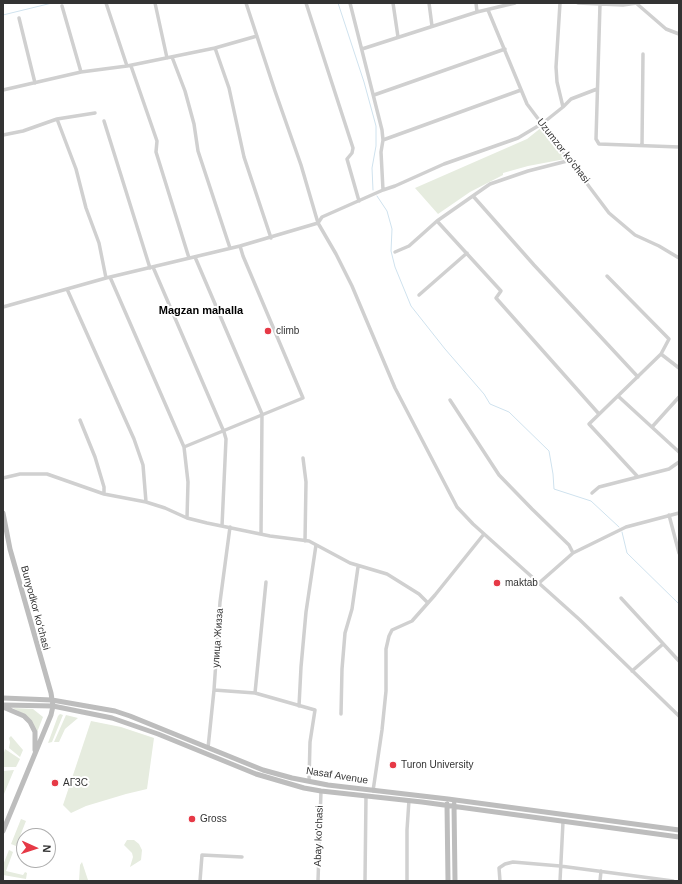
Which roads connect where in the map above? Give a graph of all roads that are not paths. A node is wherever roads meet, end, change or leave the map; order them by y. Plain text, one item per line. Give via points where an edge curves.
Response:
1 (106, 3) edge
2 (155, 3) edge
3 (246, 3) edge
4 (306, 3) edge
5 (350, 3) edge
6 (393, 3) edge
7 (429, 3) edge
8 (476, 3) edge
9 (515, 3) edge
10 (560, 3) edge
11 (578, 3) edge
12 (636, 3) edge
13 (600, 4) junction
14 (62, 6) dead end
15 (488, 10) junction
16 (477, 12) junction
17 (19, 18) dead end
18 (432, 26) junction
19 (679, 34) edge
20 (257, 36) junction
21 (398, 37) junction
22 (215, 48) junction
23 (362, 48) junction
24 (505, 49) junction
25 (643, 54) dead end
26 (172, 57) junction
27 (167, 58) junction
28 (129, 66) junction
29 (81, 72) junction
30 (35, 83) junction
31 (597, 89) junction
32 (3, 90) edge
33 (521, 90) junction
34 (374, 95) junction
35 (563, 107) junction
36 (95, 113) dead end
37 (57, 119) junction
38 (104, 121) dead end
39 (543, 123) junction
40 (3, 135) edge
41 (383, 140) junction
42 (642, 145) junction
43 (679, 147) edge
44 (571, 160) junction
45 (383, 190) junction
46 (473, 196) junction
47 (359, 201) junction
48 (437, 221) junction
49 (318, 223) junction
50 (271, 238) junction
51 (240, 246) junction
52 (230, 248) junction
53 (395, 252) dead end
54 (467, 253) junction
55 (195, 256) junction
56 (189, 258) junction
57 (679, 258) edge
58 (151, 267) junction
59 (607, 276) dead end
60 (108, 278) junction
61 (67, 290) junction
62 (419, 295) dead end
63 (3, 307) edge
64 (661, 354) junction
65 (679, 368) edge
66 (638, 377) junction
67 (618, 396) junction
68 (679, 397) edge
69 (450, 400) dead end
70 (262, 414) junction
71 (600, 414) junction
72 (80, 420) dead end
73 (652, 427) junction
74 (224, 432) junction
75 (184, 447) junction
76 (679, 452) edge
77 (303, 458) dead end
78 (679, 462) edge
79 (638, 477) junction
80 (3, 478) edge
81 (592, 493) dead end
82 (104, 494) junction
83 (146, 502) junction
84 (3, 513) edge
85 (679, 513) edge
86 (669, 515) junction
87 (187, 518) junction
88 (222, 526) junction
89 (230, 527) junction
90 (261, 534) junction
91 (484, 534) junction
92 (305, 541) junction
93 (316, 545) junction
94 (573, 553) junction
95 (679, 553) edge
96 (358, 567) junction
97 (266, 582) dead end
98 (539, 583) junction
99 (621, 598) dead end
100 (428, 603) junction
101 (663, 644) junction
102 (679, 661) edge
103 (632, 671) junction
104 (214, 690) junction
105 (256, 693) junction
106 (4, 697) edge
107 (53, 703) junction
108 (3, 706) edge
109 (298, 706) junction
110 (342, 714) dead end
111 (679, 716) edge
112 (208, 748) junction
113 (35, 754) junction
114 (309, 781) junction
115 (321, 791) junction
116 (373, 791) junction
117 (366, 796) junction
118 (448, 799) junction
119 (409, 800) junction
120 (454, 800) junction
121 (447, 805) junction
122 (454, 806) junction
123 (563, 822) junction
124 (679, 830) edge
125 (3, 831) edge
126 (679, 837) edge
127 (242, 857) dead end
128 (560, 866) junction
129 (600, 871) junction
130 (637, 876) junction
131 (200, 881) edge
132 (318, 881) edge
133 (365, 881) edge
134 (407, 881) edge
135 (448, 881) edge
136 (455, 881) edge
137 (500, 881) edge
138 (560, 881) edge
139 (600, 881) edge
140 (636, 881) edge
141 (673, 881) edge

1 - 28 street
2 - 27 street
3 - 20 street
4 - 47 street via 353,148 347,159
5 - 23 street
6 - 21 street
7 - 18 street
8 - 16 street
9 - 15 street
10 - 35 street via 556,67
11 - 13 street
12 - 13 street
12 - 19 street via 666,29
13 - 31 street
14 - 29 street
15 - 16 street
15 - 24 street, Uzumzor ko'chasi
16 - 18 street
17 - 30 street
18 - 21 street
20 - 22 street
20 - 49 street
21 - 23 street
22 - 26 street
22 - 50 street via 229,88 244,157
23 - 34 street
24 - 33 street, Uzumzor ko'chasi
24 - 34 street
25 - 42 street
26 - 27 street
26 - 52 street via 185,91 198,151
27 - 28 street
28 - 29 street
28 - 56 street via 157,141 156,152
29 - 30 street
30 - 32 street
31 - 35 street via 571,99
31 - 42 street via 596,139 599,144
33 - 39 street, Uzumzor ko'chasi via 536,117
33 - 41 street
34 - 41 street
35 - 39 street
36 - 37 street
37 - 40 street
37 - 60 street via 76,169
38 - 58 street
39 - 44 street, Uzumzor ko'chasi
39 - 45 street via 518,138 444,164
41 - 45 street
42 - 43 street
44 - 46 street via 490,184
44 - 57 street, Uzumzor ko'chasi via 609,213 635,235
45 - 47 street
46 - 48 street
46 - 66 street
47 - 49 street via 322,217
48 - 53 street via 409,246
48 - 54 street
49 - 50 street
49 - 91 street via 352,286 395,388 439,474 457,507
50 - 51 street
51 - 52 street
51 - 70 street via 303,398
52 - 55 street
54 - 62 street
54 - 71 street via 501,291 496,298
55 - 56 street
55 - 70 street
56 - 58 street
58 - 60 street
58 - 74 street
59 - 64 street via 669,339
60 - 61 street
60 - 75 street
61 - 63 street
61 - 83 street via 134,439 143,465
64 - 65 street
64 - 66 street
66 - 67 street
67 - 71 street
67 - 73 street
68 - 73 street
69 - 94 street via 499,475 570,545
70 - 74 street
70 - 90 street
71 - 79 street via 589,424
72 - 82 street via 95,457
73 - 76 street
74 - 75 street
74 - 88 street via 226,439
75 - 87 street via 188,482
77 - 92 street via 306,482
78 - 79 street via 669,469
79 - 81 street via 600,487
80 - 82 street via 20,474 48,474
82 - 83 street
83 - 87 street
84 - 107 main road, Bunyodkor koʻchasi via 10,549
85 - 86 street
86 - 94 street via 626,527
86 - 95 street
87 - 88 street
88 - 89 street
89 - 90 street
89 - 104 street, улица Жизза via 220,602
90 - 92 street
91 - 98 street
91 - 100 street
92 - 93 street
93 - 96 street
93 - 109 street
94 - 98 street
96 - 100 street via 387,574
96 - 110 street via 352,609 345,633
97 - 105 street
98 - 103 street
99 - 101 street
100 - 116 street via 412,621 392,630 389,636 386,649 386,691 382,730
101 - 102 street
101 - 103 street
103 - 111 street
104 - 105 street
104 - 112 street, улица Жизза
105 - 109 street
106 - 107 main road, Nasaf Avenue
107 - 108 main road, Nasaf Avenue
107 - 112 main road, Nasaf Avenue via 97,708 130,716
107 - 113 main road via 51,715
107 - 115 main road, Nasaf Avenue via 127,722 256,774
108 - 113 main road via 24,716 30,722 34,732
109 - 114 street via 314,710
112 - 114 main road, Nasaf Avenue via 263,770
113 - 125 main road
114 - 116 main road, Nasaf Avenue
115 - 117 main road, Nasaf Avenue
115 - 132 street, Abay ko'chasi
116 - 118 main road, Nasaf Avenue
117 - 119 main road, Nasaf Avenue
117 - 133 street
118 - 120 main road, Nasaf Avenue
118 - 121 main road
119 - 121 main road, Nasaf Avenue
119 - 134 street
120 - 122 main road
120 - 124 main road, Nasaf Avenue
121 - 122 main road, Nasaf Avenue
121 - 135 main road
122 - 123 main road, Nasaf Avenue
122 - 136 main road
123 - 126 main road, Nasaf Avenue
123 - 128 street
127 - 131 street via 202,855
128 - 129 street
128 - 137 street via 513,862 505,864 500,868
128 - 138 street
129 - 130 street
129 - 139 street
130 - 140 street
130 - 141 street

